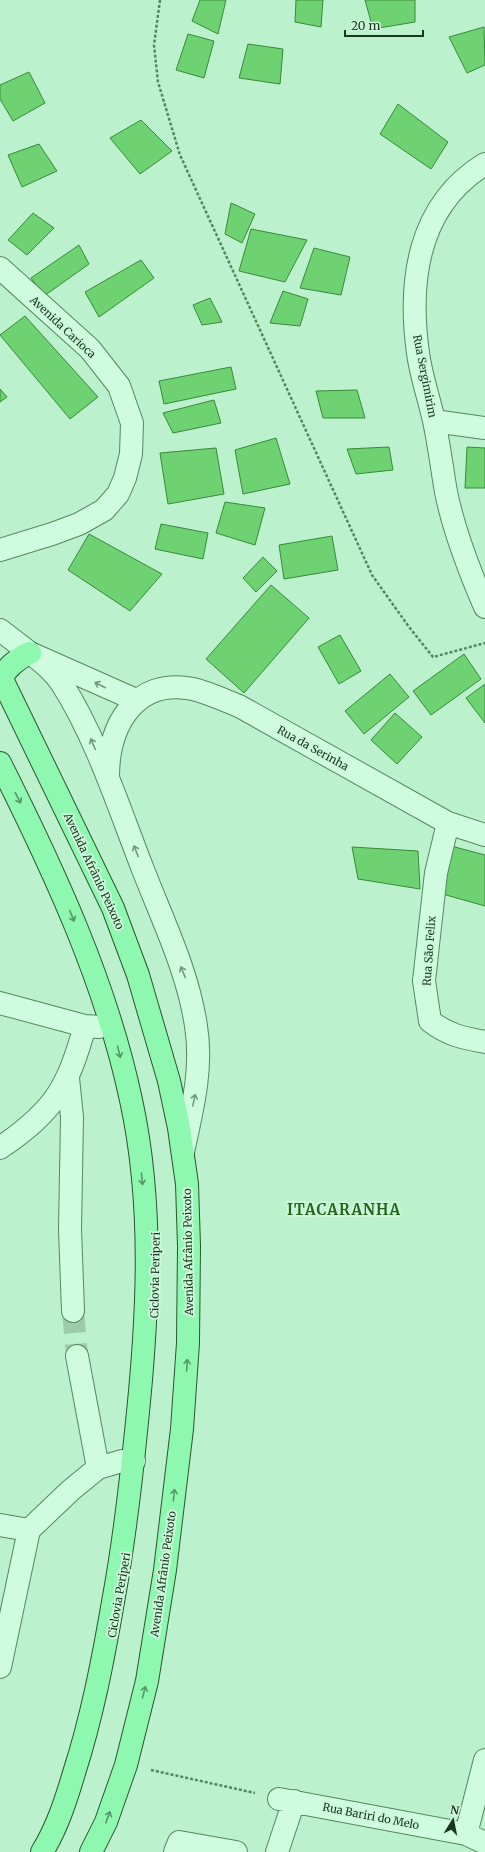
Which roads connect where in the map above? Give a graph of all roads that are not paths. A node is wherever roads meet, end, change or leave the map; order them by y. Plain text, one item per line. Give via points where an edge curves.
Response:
1 (485, 164) edge
2 (0, 268) edge
3 (434, 421) junction
4 (485, 428) edge
5 (0, 550) edge
6 (485, 607) edge
7 (0, 630) edge
8 (30, 653) junction
9 (0, 677) edge
10 (136, 700) junction
11 (0, 763) edge
12 (108, 780) junction
13 (448, 823) junction
14 (485, 835) edge
15 (0, 1003) edge
16 (85, 1026) junction
17 (113, 1028) junction
18 (485, 1042) edge
19 (68, 1078) junction
20 (0, 1148) edge
21 (183, 1152) junction
22 (73, 1311) tunnel mouth
23 (77, 1356) tunnel mouth
24 (134, 1461) junction
25 (98, 1468) junction
26 (0, 1525) edge
27 (29, 1530) junction
28 (0, 1667) edge
29 (485, 1760) edge
30 (466, 1834) junction
31 (485, 1843) edge
32 (42, 1852) edge
33 (91, 1852) edge
34 (175, 1852) edge
35 (236, 1852) edge
36 (277, 1852) edge

1 - 3 street, Rua Sergimirim via 468,174 446,197 426,232 418,268 414,309 418,347
2 - 5 street, Avenida Carioca via 90,349 119,386 132,423 131,454 125,478 118,494 104,510 79,524
3 - 4 street
3 - 6 street, Rua Sergimirim via 447,494 465,559
7 - 8 street
8 - 9 main road
10 -> 8 street
12 -> 8 street via 81,716 62,683
9 - 21 main road, Avenida Afrânio Peixoto via 113,908 155,1030 169,1081
10 - 12 street, Rua da Serinha via 124,716 113,740
10 - 13 street, Rua da Serinha via 171,688 192,689 216,696 239,706
11 -> 17 main road via 59,885
21 -> 12 street via 199,1062 196,1027 187,981
13 - 14 street, Rua da Serinha
13 - 18 street, Rua São Felix via 436,873 424,981 427,1004 430,1021 443,1031
15 - 16 street
16 - 17 street
16 - 19 street
17 -> 24 main road via 132,1102 146,1216 145,1334
19 - 20 street via 58,1096 37,1120
19 - 22 street via 72,1117 70,1229
33 -> 21 main road, Avenida Afrânio Peixoto via 106,1822 126,1765 147,1681 165,1570 182,1430 188,1343 189,1231
23 - 25 street
24 - 25 street via 122,1461
24 - 32 main road via 120,1566 100,1678 65,1802
25 - 27 street
26 - 27 street
27 - 28 street
29 - 30 street
30 - 31 street, Rua Bariri do Melo
30 - 36 street, Rua Bariri do Melo via 286,1800
34 - 35 street via 179,1842

